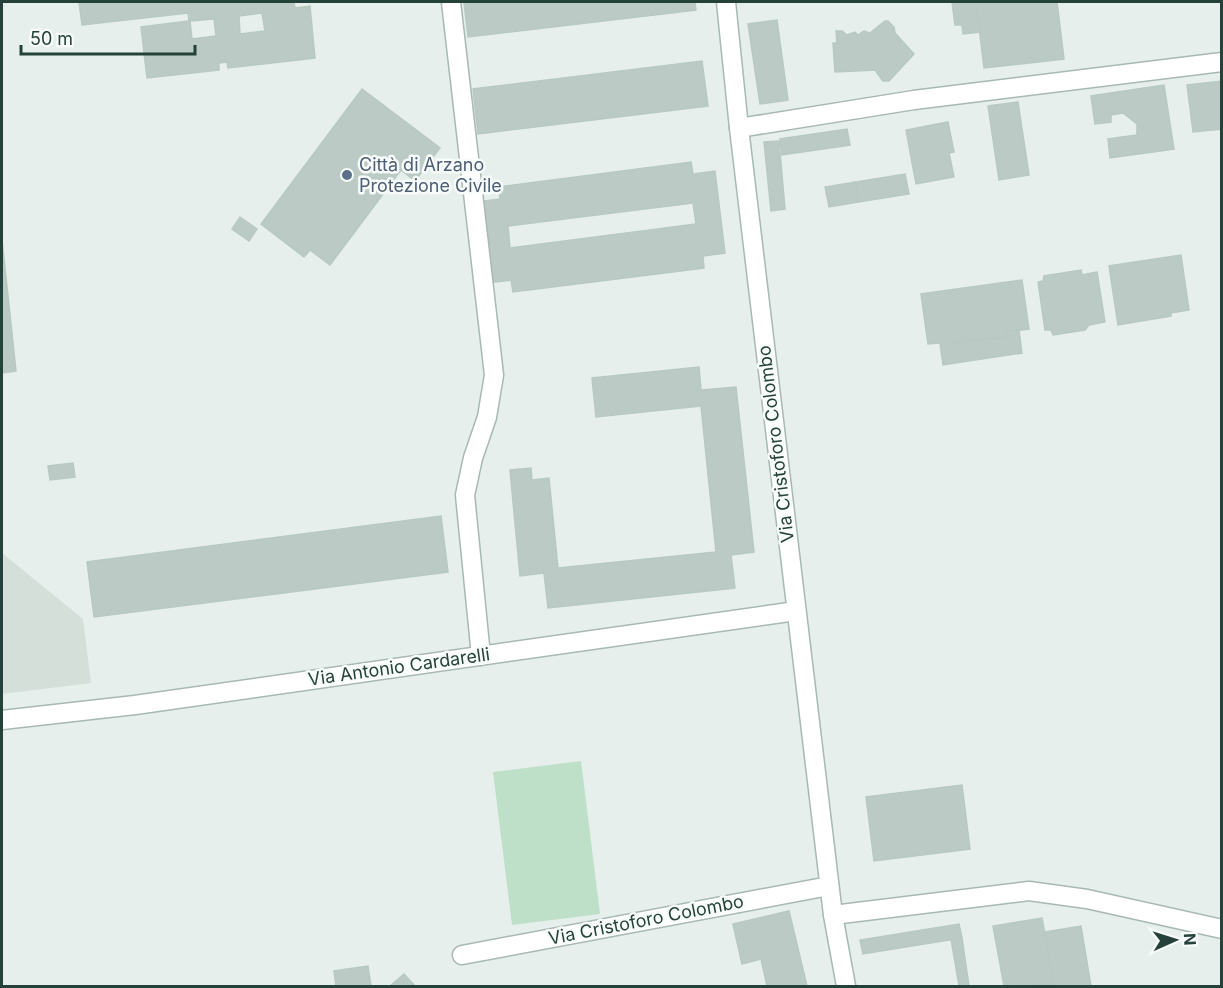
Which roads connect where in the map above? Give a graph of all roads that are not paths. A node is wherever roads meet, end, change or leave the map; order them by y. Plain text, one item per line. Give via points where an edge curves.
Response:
1 (451, 2) edge
2 (726, 2) edge
3 (1221, 62) edge
4 (739, 128) junction
5 (796, 611) junction
6 (482, 656) junction
7 (2, 720) edge
8 (829, 886) junction
9 (832, 915) junction
10 (1221, 929) edge
11 (462, 955) dead end
12 (846, 987) edge

1 - 6 street via 494,375 488,417 465,495
2 - 4 street, Via Cristoforo Colombo
3 - 4 street via 914,100
4 - 5 street, Via Cristoforo Colombo
5 - 6 street, Via Antonio Cardarelli
5 - 8 street, Via Cristoforo Colombo
6 - 7 street, Via Antonio Cardarelli
8 - 9 street, Via Cristoforo Colombo
8 - 11 street, Via Cristoforo Colombo
9 - 10 street via 1029,891 1087,899
9 - 12 street, Via Cristoforo Colombo

